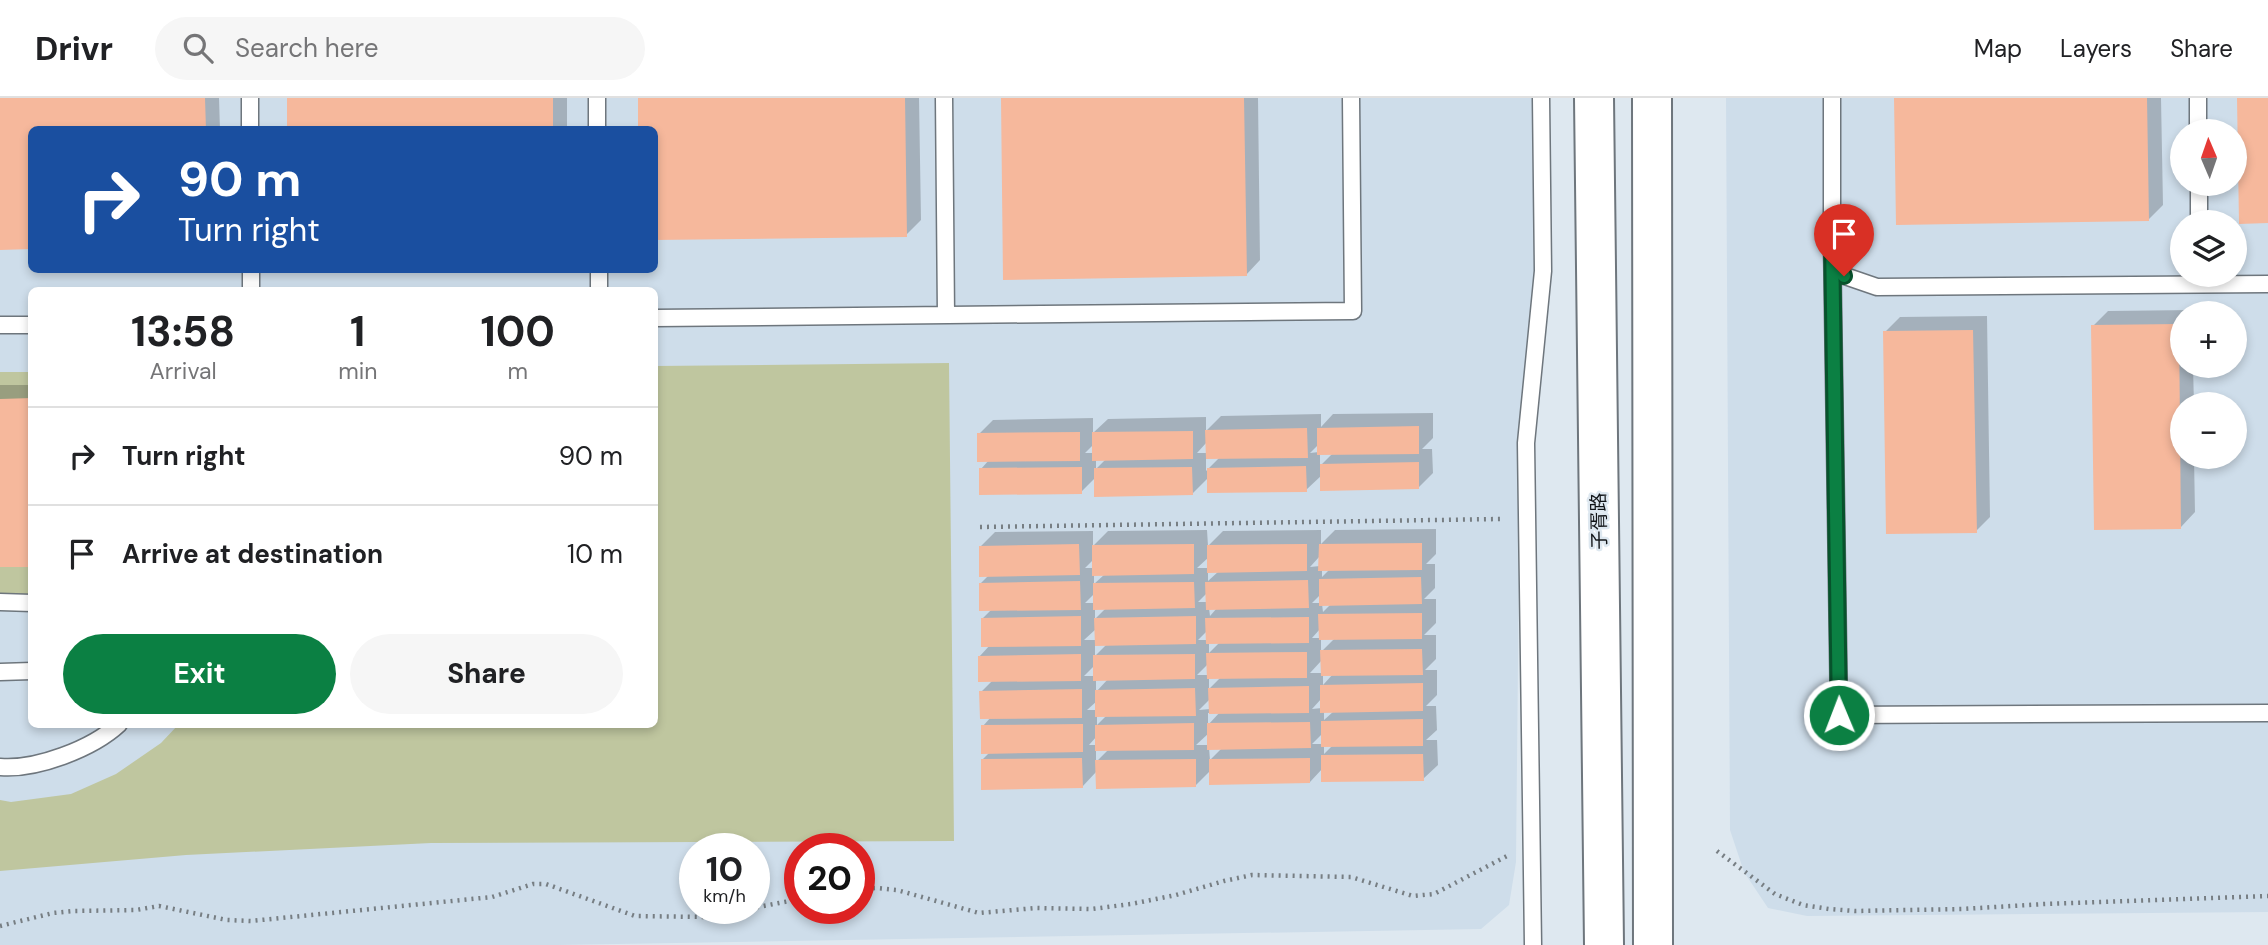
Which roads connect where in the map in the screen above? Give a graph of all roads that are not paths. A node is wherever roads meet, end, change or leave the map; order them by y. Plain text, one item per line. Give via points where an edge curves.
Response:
1 (250, 98) edge
2 (597, 98) edge
3 (944, 98) edge
4 (1351, 98) edge
5 (1541, 98) edge
6 (1594, 98) edge
7 (1652, 98) edge
8 (1832, 98) edge
9 (2198, 98) edge
10 (2198, 119) edge
11 (250, 126) edge
12 (597, 126) edge
13 (1832, 239) junction
14 (2170, 281) edge
15 (2247, 283) edge
16 (2268, 284) edge
17 (946, 315) junction
18 (658, 318) edge
19 (0, 325) edge
20 (28, 325) edge
21 (0, 602) edge
22 (28, 603) edge
23 (28, 671) edge
24 (0, 672) edge
25 (2268, 713) edge
26 (113, 728) edge
27 (0, 767) edge
28 (1533, 945) edge
29 (1604, 945) edge
30 (1653, 945) edge

1 - 11 lane
2 - 12 lane
3 - 17 lane
4 - 17 lane via 1353,311
5 - 28 lane via 1544,271 1527,443
6 - 29 street, 子胥路
7 - 30 street
8 - 13 lane
9 - 10 lane
13 - 14 lane via 1844,276 1877,287
13 - 25 lane via 1839,715
15 - 16 lane
17 - 18 lane
19 - 20 lane
21 - 22 lane
23 - 24 lane
26 - 27 lane via 78,750 15,768

